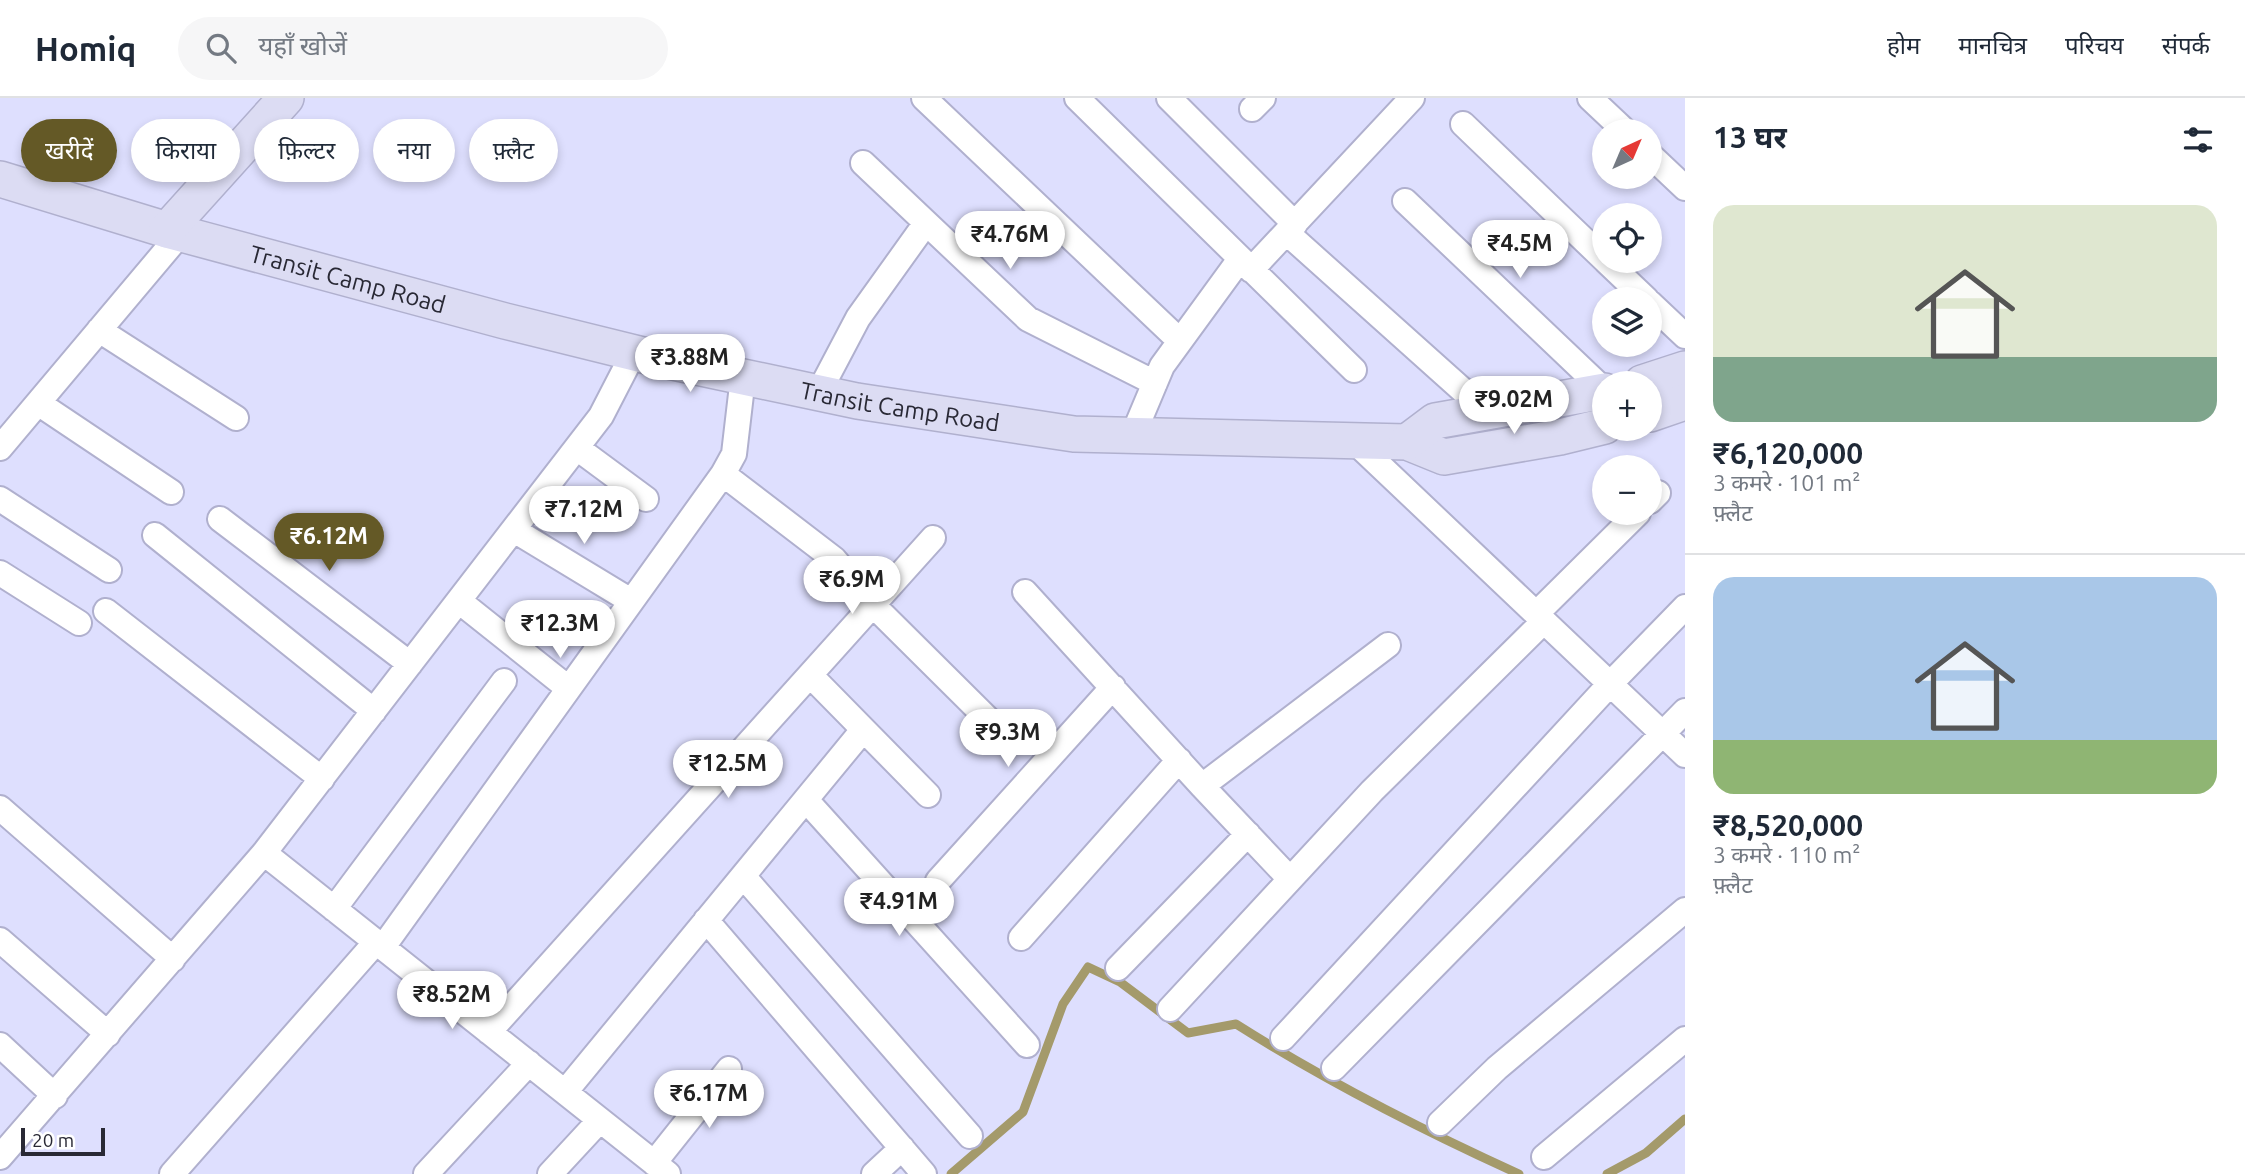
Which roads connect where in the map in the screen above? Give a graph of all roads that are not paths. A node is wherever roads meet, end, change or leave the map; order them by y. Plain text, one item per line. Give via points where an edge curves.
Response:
1 (286, 98) edge
2 (924, 98) edge
3 (1077, 98) edge
4 (1169, 98) edge
5 (1412, 98) edge
6 (1590, 98) edge
7 (1612, 119) edge
8 (1463, 124) dead end
9 (863, 163) dead end
10 (1662, 166) edge
11 (0, 179) edge
12 (1685, 188) edge
13 (1405, 201) dead end
14 (926, 223) junction
15 (1291, 229) junction
16 (174, 232) junction
17 (1592, 248) edge
18 (1246, 264) junction
19 (1619, 273) edge
20 (1633, 287) edge
21 (1662, 314) edge
22 (99, 330) junction
23 (1685, 336) edge
24 (1180, 341) junction
25 (634, 352) junction
26 (1685, 369) edge
27 (1354, 370) dead end
28 (743, 376) junction
29 (1662, 376) edge
30 (1592, 379) edge
31 (1155, 383) junction
32 (819, 392) junction
33 (1592, 393) edge
34 (1685, 402) edge
35 (38, 403) junction
36 (1662, 410) edge
37 (1487, 412) junction
38 (236, 418) dead end
39 (1592, 429) edge
40 (4, 434) edge
41 (1133, 435) junction
42 (1354, 441) junction
43 (1407, 442) junction
44 (577, 447) junction
45 (723, 474) junction
46 (171, 492) dead end
47 (0, 499) edge
48 (646, 499) dead end
49 (220, 519) dead end
50 (1627, 525) edge
51 (514, 530) junction
52 (155, 534) dead end
53 (933, 538) dead end
54 (109, 570) dead end
55 (0, 573) edge
56 (1025, 592) dead end
57 (458, 601) junction
58 (631, 601) junction
59 (873, 605) junction
60 (1685, 607) edge
61 (106, 611) dead end
62 (1540, 617) junction
63 (79, 623) dead end
64 (1388, 645) dead end
65 (410, 664) junction
66 (810, 675) junction
67 (504, 681) dead end
68 (1610, 684) junction
69 (1113, 687) junction
70 (568, 688) junction
71 (1685, 710) edge
72 (373, 711) junction
73 (863, 730) junction
74 (1662, 733) junction
75 (1004, 735) dead end
76 (1685, 755) edge
77 (1179, 760) junction
78 (322, 779) junction
79 (1202, 786) junction
80 (928, 794) dead end
81 (806, 800) junction
82 (0, 808) edge
83 (1248, 834) junction
84 (264, 853) junction
85 (743, 876) junction
86 (1290, 879) junction
87 (938, 881) dead end
88 (334, 909) junction
89 (1685, 910) edge
90 (706, 920) junction
91 (1021, 938) dead end
92 (0, 940) edge
93 (379, 944) junction
94 (173, 959) junction
95 (1118, 968) dead end
96 (1170, 1009) dead end
97 (489, 1032) junction
98 (108, 1034) junction
99 (1283, 1038) dead end
100 (1685, 1039) edge
101 (0, 1045) edge
102 (1027, 1045) dead end
103 (529, 1063) junction
104 (1334, 1068) dead end
105 (730, 1069) dead end
106 (565, 1092) junction
107 (55, 1096) junction
108 (600, 1120) junction
109 (1440, 1124) dead end
110 (970, 1136) dead end
111 (902, 1148) junction
112 (0, 1157) edge
113 (1544, 1157) dead end
114 (664, 1171) edge
115 (172, 1174) edge
116 (426, 1174) edge
117 (550, 1174) edge
118 (874, 1174) edge
119 (924, 1174) edge

1 - 16 main road
2 - 24 street
3 - 18 street
4 - 15 street
5 - 15 street
6 - 7 street
8 - 17 street
9 - 14 street
10 - 12 street
11 - 16 main road, Transit Camp Road
13 - 30 street
14 - 31 street via 1028,319
14 - 32 street via 858,318
15 - 18 street
15 - 37 street
16 - 22 street
16 - 25 main road, Transit Camp Road
18 - 24 street
18 - 27 street
19 - 20 street
21 - 23 street
22 - 35 street
22 - 38 street
24 - 31 street
25 - 28 main road, Transit Camp Road
25 - 44 street via 601,416
26 - 29 main road
28 - 32 main road, Transit Camp Road
28 - 45 street via 734,454
31 - 41 street
32 - 41 main road, Transit Camp Road via 1074,434
33 - 37 main road
34 - 36 main road
35 - 40 street
35 - 46 street
37 - 43 main road via 1435,421
39 - 43 main road, Transit Camp Road via 1444,457
41 - 42 main road, Transit Camp Road
42 - 43 main road, Transit Camp Road
42 - 62 street
44 - 48 street
44 - 51 street
45 - 58 street
45 - 59 street via 834,559
47 - 54 street
49 - 65 street
50 - 62 street
51 - 57 street
51 - 58 street
52 - 72 street
53 - 59 street
55 - 63 street
56 - 69 street
57 - 65 street
57 - 70 street
58 - 70 street
59 - 66 street
59 - 75 street
60 - 68 street
61 - 78 street
62 - 68 street
62 - 86 street
64 - 79 street
65 - 72 street
66 - 73 street
66 - 97 street
67 - 88 street
68 - 74 street
68 - 99 street
69 - 77 street
69 - 87 street
70 - 93 street
71 - 74 street
72 - 78 street
73 - 80 street
73 - 81 street
74 - 76 street
74 - 104 street
77 - 79 street
77 - 91 street
78 - 84 street
79 - 83 street
81 - 85 street
81 - 102 street
82 - 94 street
83 - 86 street
83 - 95 street
84 - 88 street
84 - 94 street
85 - 90 street
85 - 110 street
86 - 96 street
88 - 93 street
89 - 109 street via 1497,1068
90 - 106 street
90 - 111 street
92 - 98 street
93 - 97 street
93 - 115 street
94 - 98 street
97 - 103 street
98 - 107 street
100 - 113 street
101 - 107 street
103 - 106 street
103 - 116 street
105 - 114 street
106 - 108 street
107 - 112 street
108 - 114 street
108 - 117 street
111 - 118 street
111 - 119 street

